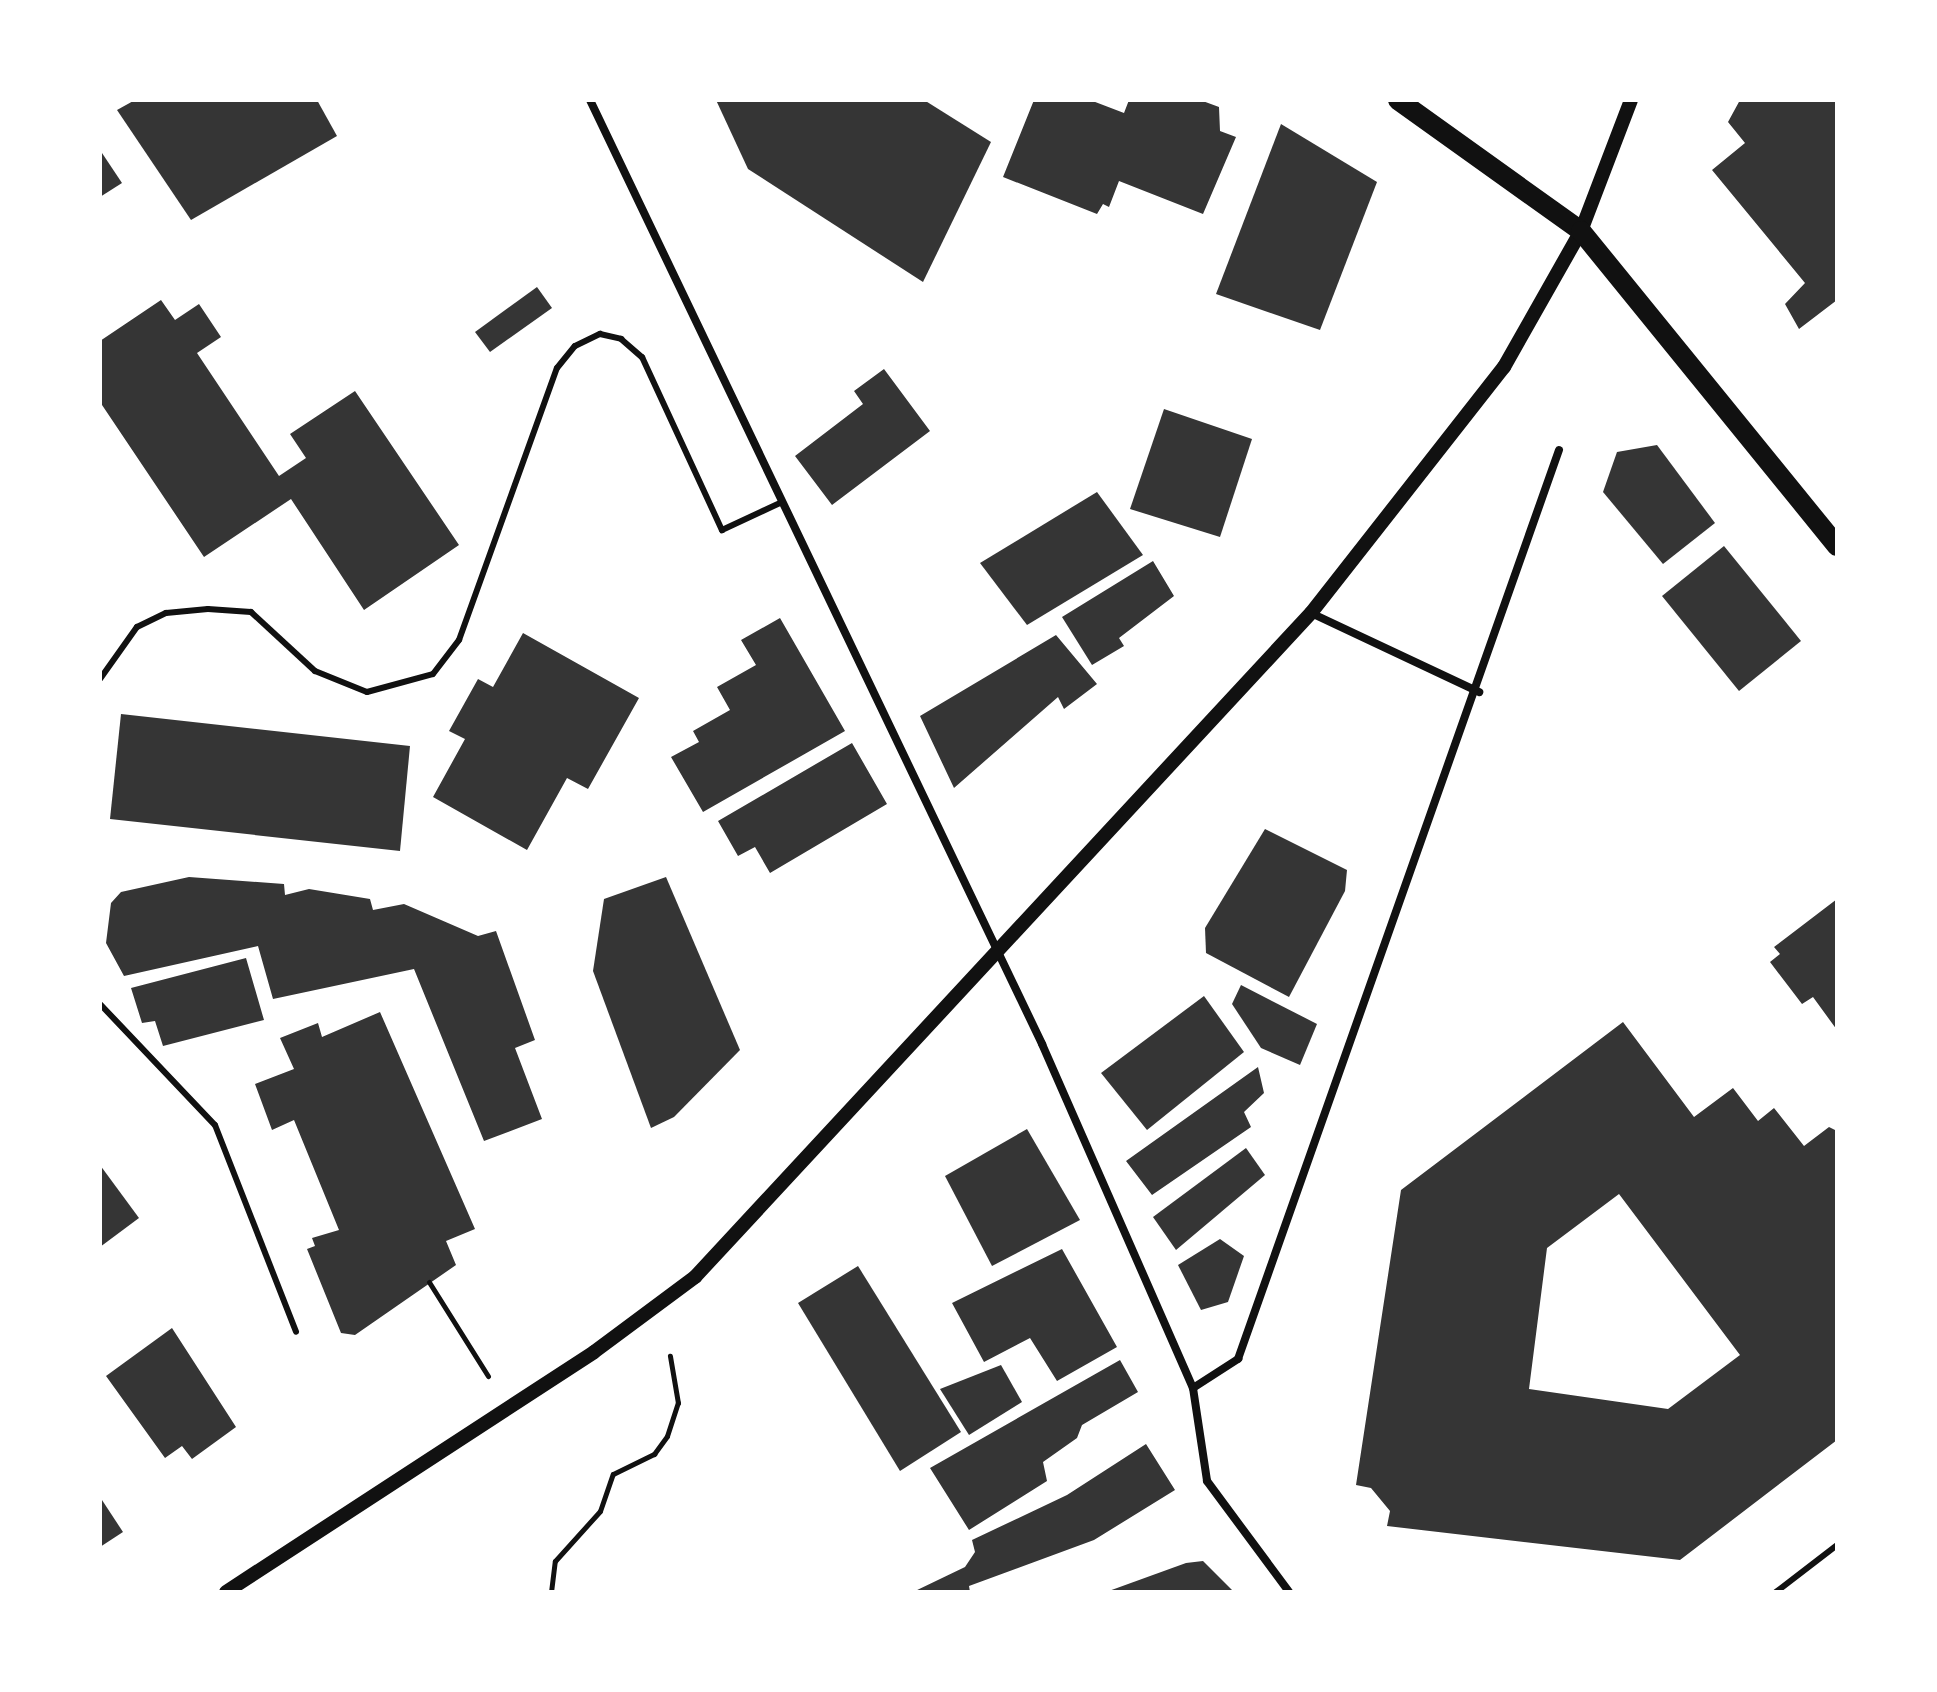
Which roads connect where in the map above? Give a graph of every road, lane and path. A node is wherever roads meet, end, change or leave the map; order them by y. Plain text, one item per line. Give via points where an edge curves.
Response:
1 (590, 100) edge
2 (1398, 100) edge
3 (1631, 100) edge
4 (1581, 231) junction
5 (1559, 450) dead end
6 (780, 503) junction
7 (1837, 546) edge
8 (1311, 613) junction
9 (100, 679) edge
10 (1479, 692) junction
11 (996, 951) junction
12 (100, 1004) edge
13 (429, 1282) dead end
14 (296, 1332) dead end
15 (670, 1356) dead end
16 (486, 1373) dead end
17 (1193, 1388) junction
18 (1837, 1545) edge
19 (226, 1592) edge
20 (551, 1592) edge
21 (1289, 1592) edge
22 (1776, 1592) edge

1 - 6 street
2 - 4 main road
3 - 4 street
4 - 7 main road
4 - 8 street via 1504,367
5 - 10 street
6 - 9 lane via 722,530 642,357 621,339 600,334 575,346 557,368 459,640 433,674 367,692 315,671 251,612 208,609 166,613 137,627
6 - 11 street
8 - 10 street
8 - 11 street
10 - 17 street via 1238,1359
11 - 17 street
11 - 19 street via 695,1277 594,1352
12 - 14 lane via 215,1125
13 - 16 path
15 - 20 path via 678,1403 667,1436 654,1454 613,1474 600,1511 555,1561
17 - 21 street via 1207,1481
18 - 22 lane

